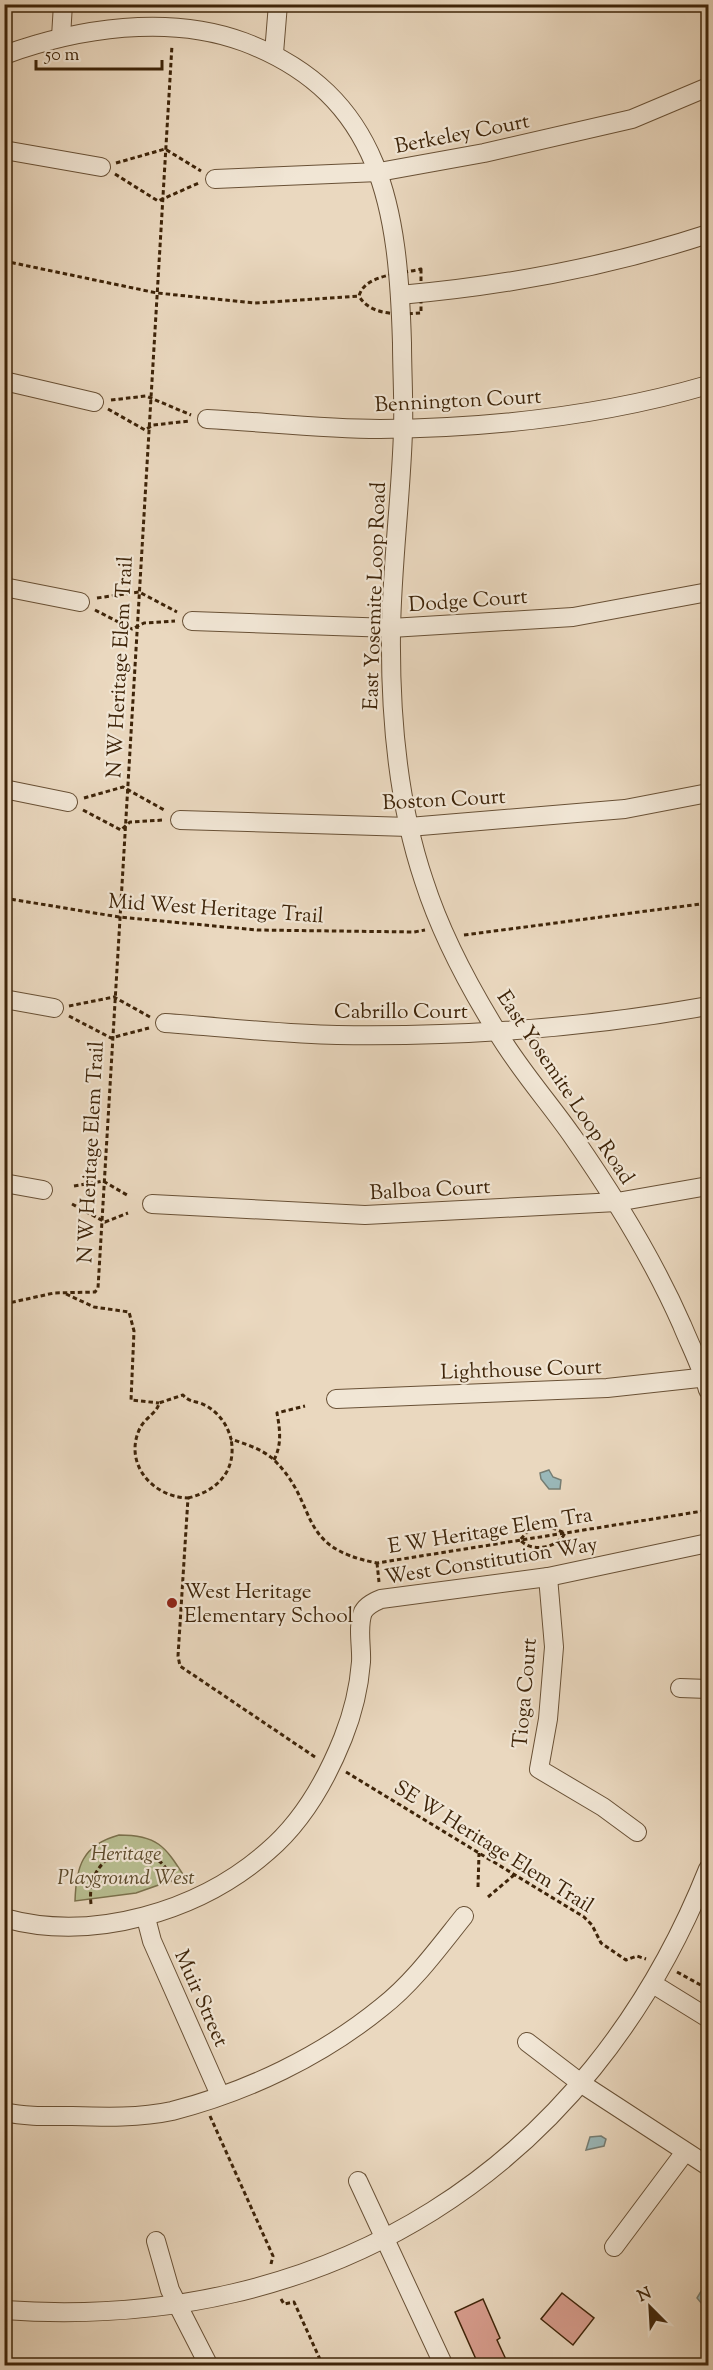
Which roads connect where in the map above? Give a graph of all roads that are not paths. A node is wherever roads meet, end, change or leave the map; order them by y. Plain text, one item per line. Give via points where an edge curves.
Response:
1 (63, 4) edge
2 (278, 4) edge
3 (61, 37) junction
4 (274, 53) junction
5 (4, 55) edge
6 (708, 87) edge
7 (4, 150) edge
8 (101, 166) road end
9 (379, 172) junction
10 (215, 178) road end
11 (708, 234) edge
12 (400, 295) junction
13 (4, 381) edge
14 (708, 385) edge
15 (94, 402) road end
16 (207, 419) road end
17 (403, 429) junction
18 (4, 587) edge
19 (708, 592) edge
20 (80, 602) road end
21 (192, 621) road end
22 (391, 628) junction
23 (4, 789) edge
24 (708, 793) edge
25 (68, 802) road end
26 (180, 820) road end
27 (409, 827) junction
28 (4, 999) edge
29 (708, 1006) edge
30 (54, 1008) road end
31 (165, 1023) road end
32 (497, 1033) junction
33 (4, 1183) edge
34 (708, 1186) edge
35 (43, 1190) dead end
36 (617, 1202) junction
37 (152, 1204) dead end
38 (707, 1382) edge
39 (336, 1399) dead end
40 (708, 1543) edge
41 (548, 1577) junction
42 (680, 1688) dead end
43 (708, 1689) edge
44 (637, 1832) dead end
45 (708, 1869) edge
46 (464, 1916) dead end
47 (4, 1918) edge
48 (146, 1918) junction
49 (653, 1984) junction
50 (708, 2018) edge
51 (527, 2042) dead end
52 (582, 2084) junction
53 (212, 2098) junction
54 (4, 2112) edge
55 (685, 2152) junction
56 (708, 2166) edge
57 (358, 2181) dead end
58 (386, 2239) junction
59 (156, 2241) dead end
60 (614, 2247) dead end
61 (180, 2305) junction
62 (4, 2310) edge
63 (209, 2366) edge
64 (444, 2366) edge

1 - 3 street
2 - 4 street
3 - 4 street, East Yosemite Loop Road via 120,29 172,35 216,33
3 - 5 street, East Yosemite Loop Road
4 - 9 street, East Yosemite Loop Road via 312,80 342,109
6 - 9 street, Berkeley Court via 632,119
7 - 8 street
9 - 10 street, Berkeley Court
9 - 12 street, East Yosemite Loop Road via 389,201
11 - 12 street via 531,277
12 - 17 street, East Yosemite Loop Road
13 - 15 street
14 - 17 street, Bennington Court via 657,400 511,424
16 - 17 street, Bennington Court
17 - 22 street, East Yosemite Loop Road
18 - 20 street
19 - 22 street, Dodge Court via 573,617
21 - 22 street, Dodge Court
22 - 27 street, East Yosemite Loop Road via 392,730
23 - 25 street
24 - 27 street, Boston Court via 625,809
26 - 27 street, Boston Court
27 - 32 street, East Yosemite Loop Road via 442,932
28 - 30 street
29 - 32 street, Cabrillo Court via 656,1016
31 - 32 street, Cabrillo Court via 336,1035
32 - 36 street, East Yosemite Loop Road
33 - 35 street
34 - 36 street, Balboa Court
36 - 37 street, Balboa Court via 365,1215
36 - 38 street, East Yosemite Loop Road via 669,1296
38 - 39 street, Lighthouse Court
40 - 41 street, West Constitution Way
41 - 44 street, Tioga Court via 554,1647 539,1769
41 - 48 street, West Constitution Way via 381,1599 368,1606 361,1623 359,1682 353,1709 343,1739 307,1808 269,1851 217,1888
42 - 43 street
45 - 49 street via 684,1928
46 - 53 street via 384,2006 348,2033 274,2074
47 - 48 street, West Constitution Way via 76,1926
48 - 53 street, Muir Street
49 - 50 street
49 - 52 street
51 - 52 street
52 - 55 street
52 - 58 street via 475,2183
53 - 54 street via 170,2111 119,2117 23,2116
55 - 56 street
55 - 60 street
57 - 58 street
58 - 61 street via 275,2284
58 - 64 street
59 - 61 street via 170,2290
61 - 62 street via 63,2314
61 - 63 street

